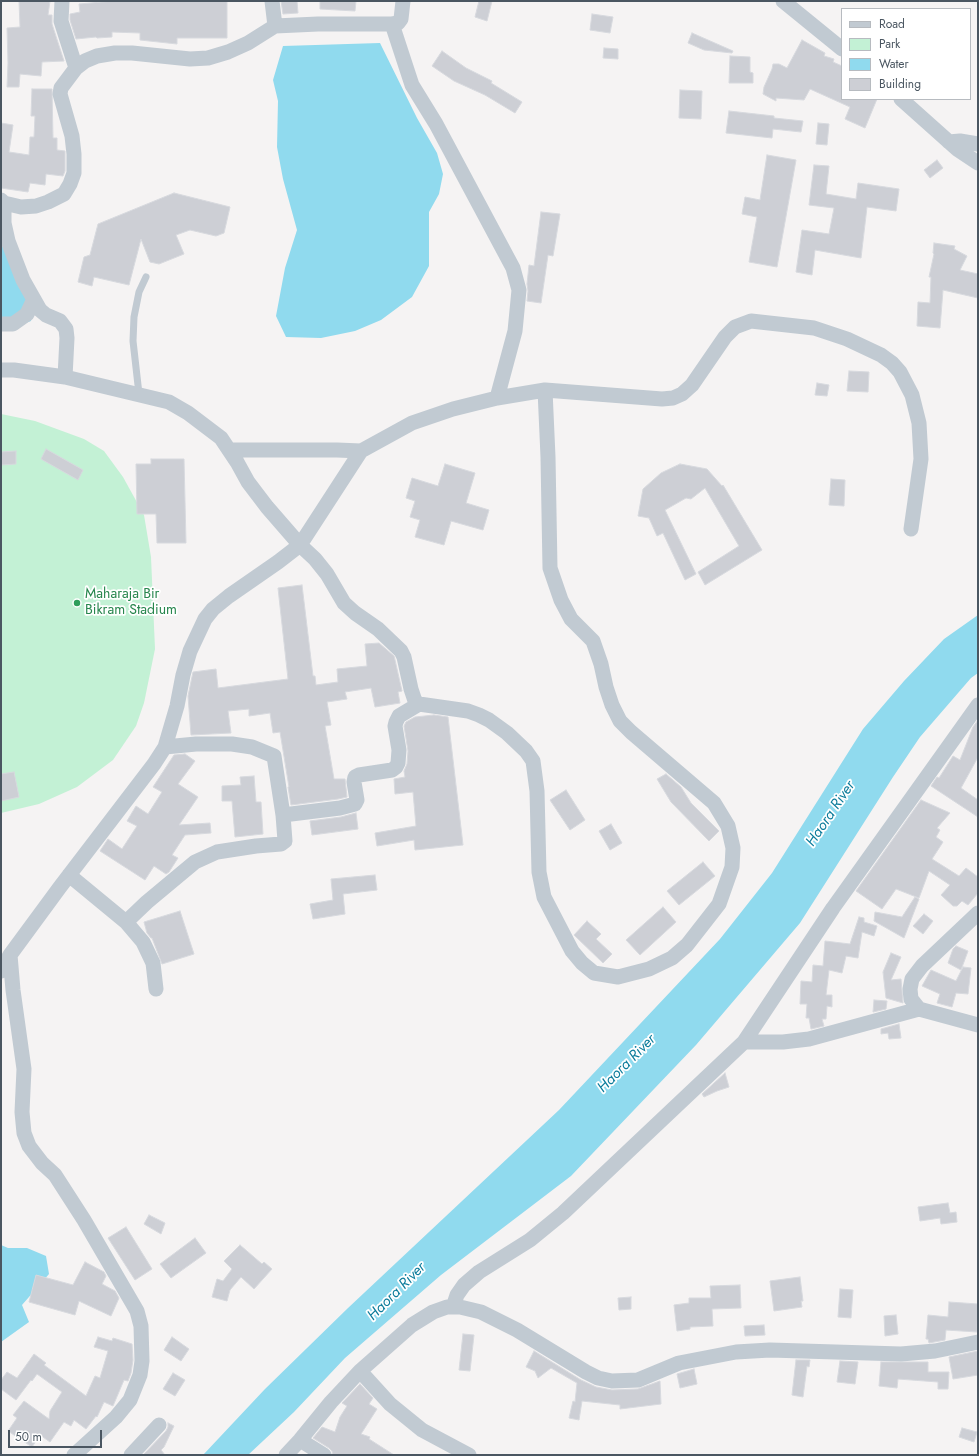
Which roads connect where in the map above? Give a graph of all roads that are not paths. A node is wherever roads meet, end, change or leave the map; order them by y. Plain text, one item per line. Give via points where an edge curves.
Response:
1 (62, 1) edge
2 (272, 1) edge
3 (403, 1) edge
4 (784, 1) edge
5 (392, 24) junction
6 (275, 26) junction
7 (841, 48) edge
8 (76, 68) junction
9 (901, 100) edge
10 (949, 142) junction
11 (978, 144) edge
12 (978, 163) edge
13 (2, 202) edge
14 (146, 277) dead end
15 (34, 299) junction
16 (1, 324) edge
17 (1, 370) edge
18 (65, 377) junction
19 (545, 390) junction
20 (139, 394) junction
21 (497, 398) junction
22 (230, 450) junction
23 (361, 451) junction
24 (911, 529) dead end
25 (300, 545) junction
26 (419, 704) junction
27 (978, 705) edge
28 (165, 747) junction
29 (283, 816) junction
30 (69, 875) junction
31 (978, 913) edge
32 (126, 922) junction
33 (10, 955) junction
34 (1, 971) edge
35 (156, 989) dead end
36 (918, 1009) junction
37 (978, 1026) edge
38 (744, 1042) junction
39 (452, 1307) junction
40 (978, 1342) edge
41 (360, 1371) junction
42 (159, 1425) dead end
43 (300, 1440) junction
44 (74, 1455) edge
45 (131, 1455) edge
46 (286, 1455) edge
47 (324, 1455) edge
48 (469, 1455) edge

1 - 8 street via 61,21
2 - 6 street
3 - 5 street via 401,18 398,23
4 - 7 street
5 - 6 street
5 - 21 street via 412,85 514,268 519,290 515,331
6 - 8 street via 248,43 208,58 115,53 97,56
8 - 13 street via 61,88 60,94 72,136 74,173 70,184 64,194 36,206 21,207
9 - 10 street
10 - 11 street
10 - 12 street
13 - 15 street via 8,241 23,280
14 - 20 lane via 139,292 134,317 133,341
15 - 16 street via 27,314 13,324
15 - 18 street via 42,313 60,321 66,330
17 - 18 street
18 - 20 street
19 - 21 street
19 - 24 street via 673,398 692,385 725,337 735,327 751,322 814,328 847,339 881,355 892,364 900,372 912,395 919,423 921,459
19 - 26 street via 550,568 561,600 571,619 593,641 612,705 620,721 714,803 728,826 733,848 732,867 719,904 687,945 672,958 649,969 618,977 594,972 572,951 544,896 539,872 537,791 533,762 526,751 507,733 479,715
20 - 22 street via 169,402 188,413 221,438
21 - 23 street via 412,423
22 - 23 street
22 - 25 street via 248,482
23 - 25 street
25 - 26 street via 327,574 344,603 378,629 401,651 415,701
25 - 28 street via 229,596 205,619 190,651
26 - 29 street via 399,716 396,722 399,750 396,767 355,777 355,804
27 - 38 street via 833,908
28 - 29 street via 232,744 252,747 274,756
28 - 30 street
29 - 32 street via 285,842 217,852 195,862
30 - 32 street
30 - 33 street
31 - 36 street via 922,966 912,979 911,999
32 - 35 street via 143,942 153,963
33 - 34 street
33 - 44 street via 24,1069 24,1133 29,1146 55,1175 84,1220 137,1311 141,1326 140,1375 130,1400 112,1422
36 - 37 street
36 - 38 street via 809,1039
38 - 39 street via 563,1213 530,1240 479,1272 464,1285
39 - 40 street via 467,1308 494,1318 586,1372 612,1381 638,1380 679,1363 736,1352 770,1350 901,1354 934,1351
39 - 41 street via 426,1315
41 - 43 street
41 - 48 street via 390,1404 422,1430
42 - 45 street
43 - 46 street
43 - 47 street

